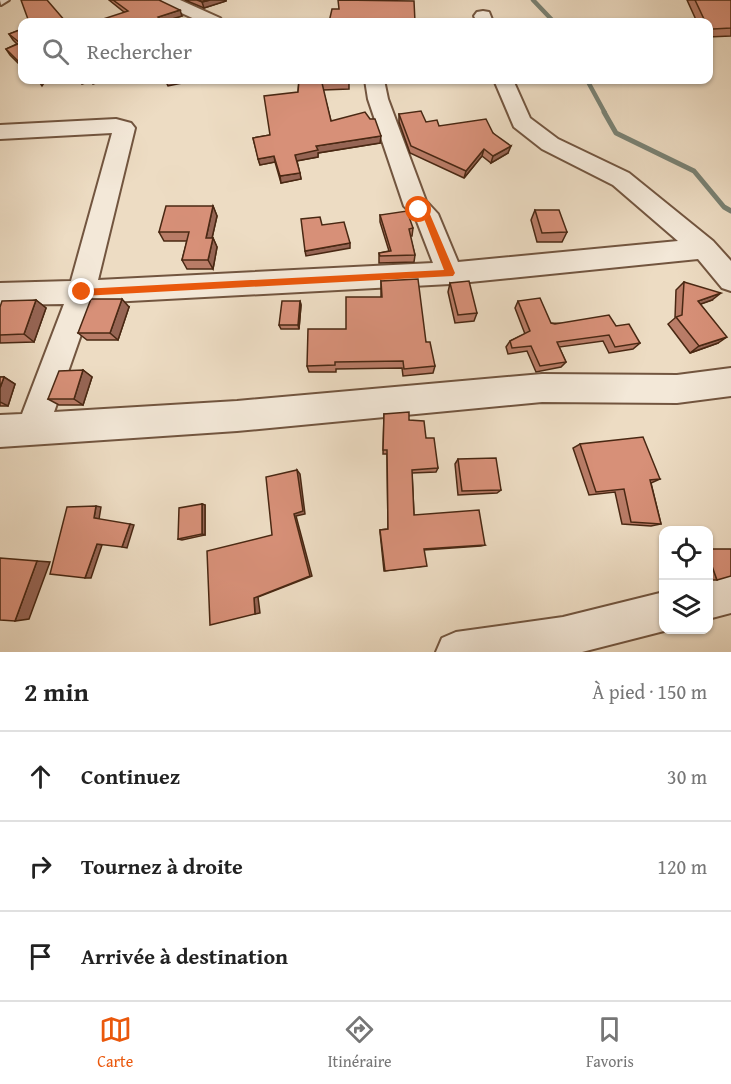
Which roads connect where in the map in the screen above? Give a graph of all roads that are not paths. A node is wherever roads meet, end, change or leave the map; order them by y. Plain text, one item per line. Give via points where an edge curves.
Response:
1 (166, 0) edge
2 (205, 18) edge
3 (375, 84) edge
4 (506, 84) edge
5 (0, 132) edge
6 (704, 248) junction
7 (450, 273) junction
8 (731, 280) edge
9 (82, 292) junction
10 (0, 294) edge
11 (731, 381) edge
12 (32, 429) junction
13 (0, 431) edge
14 (731, 594) edge
15 (713, 599) edge
16 (659, 612) edge
17 (456, 652) edge

1 - 2 street
3 - 7 street via 416,206 426,214
4 - 6 street via 527,128 550,144 621,179
5 - 9 street via 124,128
6 - 7 street
6 - 8 street
7 - 9 street
9 - 10 street
9 - 12 street
11 - 12 street via 677,389 542,388 237,417
12 - 13 street
14 - 15 street
16 - 17 street via 563,637

